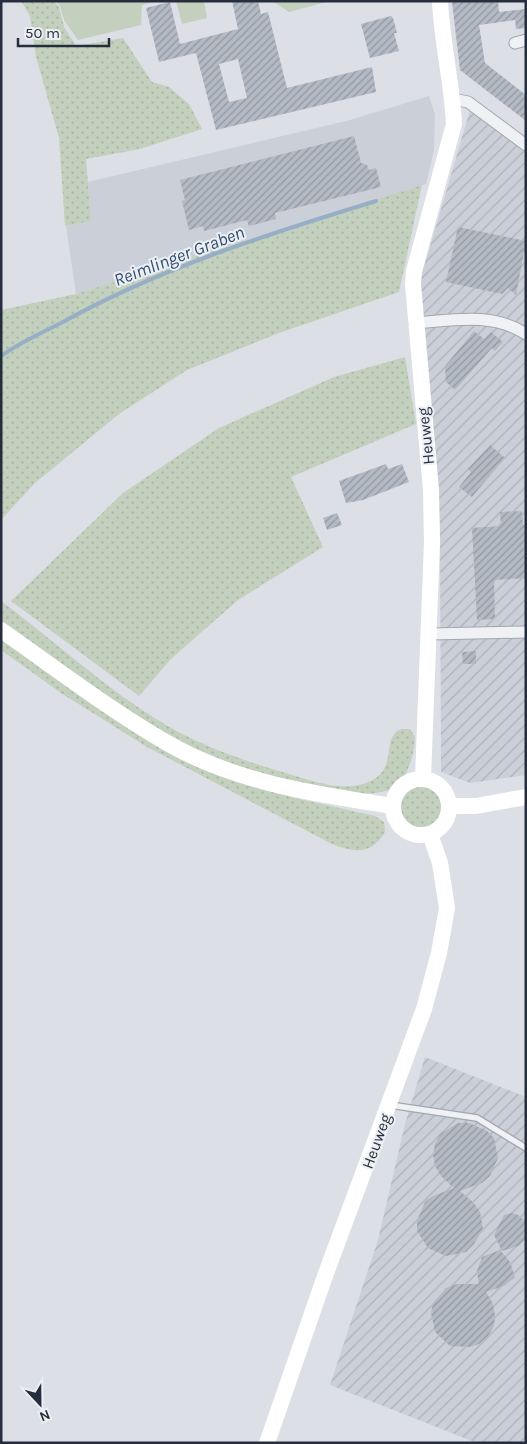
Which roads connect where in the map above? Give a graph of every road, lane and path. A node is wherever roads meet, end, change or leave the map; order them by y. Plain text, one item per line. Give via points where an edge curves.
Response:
1 (440, 1) edge
2 (453, 99) junction
3 (526, 145) edge
4 (415, 323) junction
5 (526, 334) edge
6 (1, 630) edge
7 (526, 632) edge
8 (430, 634) junction
9 (423, 778) junction
10 (526, 797) edge
11 (393, 806) junction
12 (450, 806) junction
13 (430, 834) junction
14 (390, 1105) junction
15 (526, 1148) edge
16 (267, 1443) edge

1 - 2 street, Heuweg via 442,36
2 - 3 street via 468,102
2 - 4 street, Heuweg via 452,137 414,271
4 - 5 street via 477,318 511,324
4 - 8 street, Heuweg via 431,490
6 - 11 street via 168,744 257,780 304,793
7 - 8 street
8 - 9 street, Heuweg
9 - 11 street via 405,783 399,789
9 - 12 street via 438,784 448,797
10 - 12 street via 476,806
11 - 13 street via 396,820 405,830 413,834
12 - 13 street via 444,823
13 - 14 street, Heuweg via 440,863 447,908 424,1009
14 - 15 lane via 477,1118
14 - 16 street, Heuweg via 325,1276

